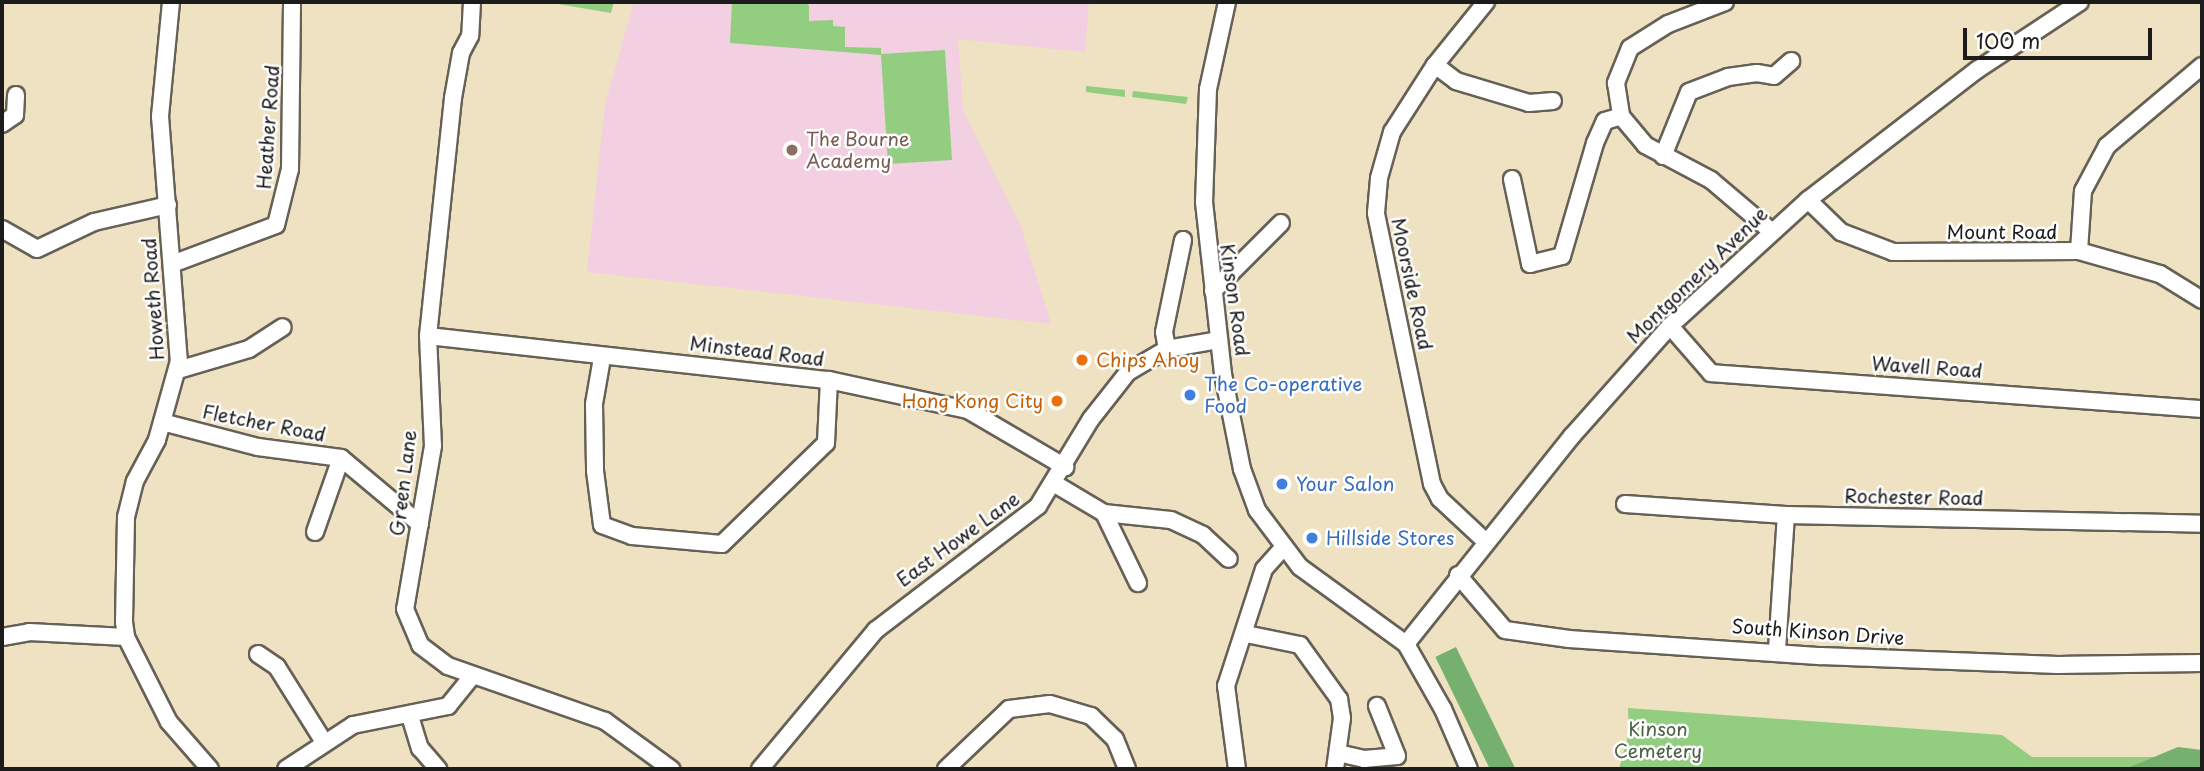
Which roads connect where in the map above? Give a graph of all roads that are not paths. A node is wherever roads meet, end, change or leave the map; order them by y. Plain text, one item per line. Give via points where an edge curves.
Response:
1 (171, 2) edge
2 (292, 2) edge
3 (472, 2) edge
4 (1227, 2) edge
5 (1486, 2) edge
6 (1725, 2) edge
7 (2080, 2) edge
8 (1791, 61) dead end
9 (1435, 65) junction
10 (2202, 66) edge
11 (16, 95) dead end
12 (1553, 102) dead end
13 (1621, 116) junction
14 (2, 124) edge
15 (1662, 156) junction
16 (1512, 179) dead end
17 (1808, 200) junction
18 (168, 205) junction
19 (1281, 223) dead end
20 (2, 229) edge
21 (1771, 231) junction
22 (1183, 240) dead end
23 (2080, 251) junction
24 (172, 264) junction
25 (1213, 291) junction
26 (2202, 300) edge
27 (1670, 326) junction
28 (283, 327) dead end
29 (428, 336) junction
30 (1219, 340) junction
31 (1167, 349) junction
32 (602, 358) junction
33 (178, 370) junction
34 (829, 380) junction
35 (2202, 409) edge
36 (162, 422) junction
37 (341, 458) junction
38 (1065, 467) junction
39 (1055, 484) junction
40 (1625, 504) dead end
41 (1104, 513) junction
42 (1786, 515) junction
43 (421, 524) junction
44 (2202, 524) edge
45 (315, 532) dead end
46 (1485, 541) junction
47 (1283, 548) junction
48 (1229, 559) dead end
49 (1458, 575) junction
50 (1138, 583) dead end
51 (1246, 634) junction
52 (2, 637) edge
53 (126, 637) junction
54 (1406, 644) junction
55 (1777, 650) junction
56 (258, 654) dead end
57 (2202, 663) edge
58 (471, 678) junction
59 (1377, 706) dead end
60 (410, 716) junction
61 (324, 741) junction
62 (1336, 761) edge
63 (210, 769) edge
64 (286, 769) edge
65 (438, 769) edge
66 (671, 769) edge
67 (760, 769) edge
68 (946, 769) edge
69 (1127, 769) edge
70 (1237, 769) edge
71 (1469, 769) edge

1 - 18 street, Howeth Road via 160,116
2 - 24 street, Heather Road via 290,169 276,225
3 - 29 street, Green Lane via 470,36 461,53 453,98
4 - 25 street, Kinson Road via 1205,122 1203,202
5 - 9 street, Moorside Road
6 - 13 street via 1668,24 1630,48 1616,83
7 - 17 street, Montgomery Avenue via 1977,70
8 - 15 street via 1774,76 1728,77 1689,92
9 - 12 street via 1456,81 1529,103
9 - 46 street, Moorside Road via 1392,132 1379,178 1376,213 1432,484 1440,499
10 - 23 street via 2107,146 2083,191
11 - 14 street via 15,116
13 - 15 street via 1629,131
13 - 16 street via 1605,121 1595,143 1562,256 1530,264
15 - 21 street via 1711,180
17 - 21 street, Montgomery Avenue
17 - 23 street, Mount Road via 1841,232 1893,252
18 - 20 street via 94,222 37,249
18 - 24 street, Howeth Road
19 - 25 street
21 - 27 street, Montgomery Avenue
22 - 31 street via 1164,332
23 - 26 street, Mount Road via 2160,274
24 - 33 street, Howeth Road
25 - 30 street, Kinson Road
27 - 35 street, Wavell Road via 1711,373
27 - 46 street, Montgomery Avenue
28 - 33 street via 248,349
29 - 32 street, Minstead Road
29 - 43 street, Green Lane via 433,446
30 - 31 street, East Howe Lane
30 - 47 street, Kinson Road via 1242,469 1257,510
31 - 38 street, East Howe Lane via 1128,372 1115,386
32 - 34 street, Minstead Road
32 - 34 street via 594,404 602,525 632,536 722,544 826,443
33 - 36 street, Howeth Road
34 - 38 street, Minstead Road via 968,410
36 - 37 street, Fletcher Road via 258,447
36 - 53 street, Howeth Road via 135,481 126,517
37 - 43 street, Fletcher Road
37 - 45 street
38 - 39 street, East Howe Lane
39 - 41 street
39 - 67 street, East Howe Lane via 1017,525 933,582 876,630
40 - 42 street, Rochester Road
41 - 48 street via 1171,520 1203,535
41 - 50 street
42 - 44 street, Rochester Road
42 - 55 street
43 - 58 street, Green Lane via 405,609 420,645
46 - 49 street, Montgomery Avenue
47 - 51 street via 1264,569
47 - 54 street, Kinson Road via 1300,567
49 - 54 street, Montgomery Avenue
49 - 55 street, South Kinson Drive via 1505,630 1584,640
51 - 62 street via 1300,645 1339,699 1342,718
51 - 70 street via 1226,687
52 - 53 street via 29,632
53 - 63 street, Howeth Road via 169,722
54 - 71 street, Kinson Road via 1443,709
55 - 57 street, South Kinson Drive via 2057,665
56 - 61 street via 277,667
58 - 60 street via 454,702
58 - 66 street, Green Lane via 565,704 605,721
59 - 62 street via 1398,756
60 - 61 street via 367,721
60 - 65 street via 420,748
61 - 64 street
68 - 69 street via 1009,709 1050,704 1091,716 1115,739

